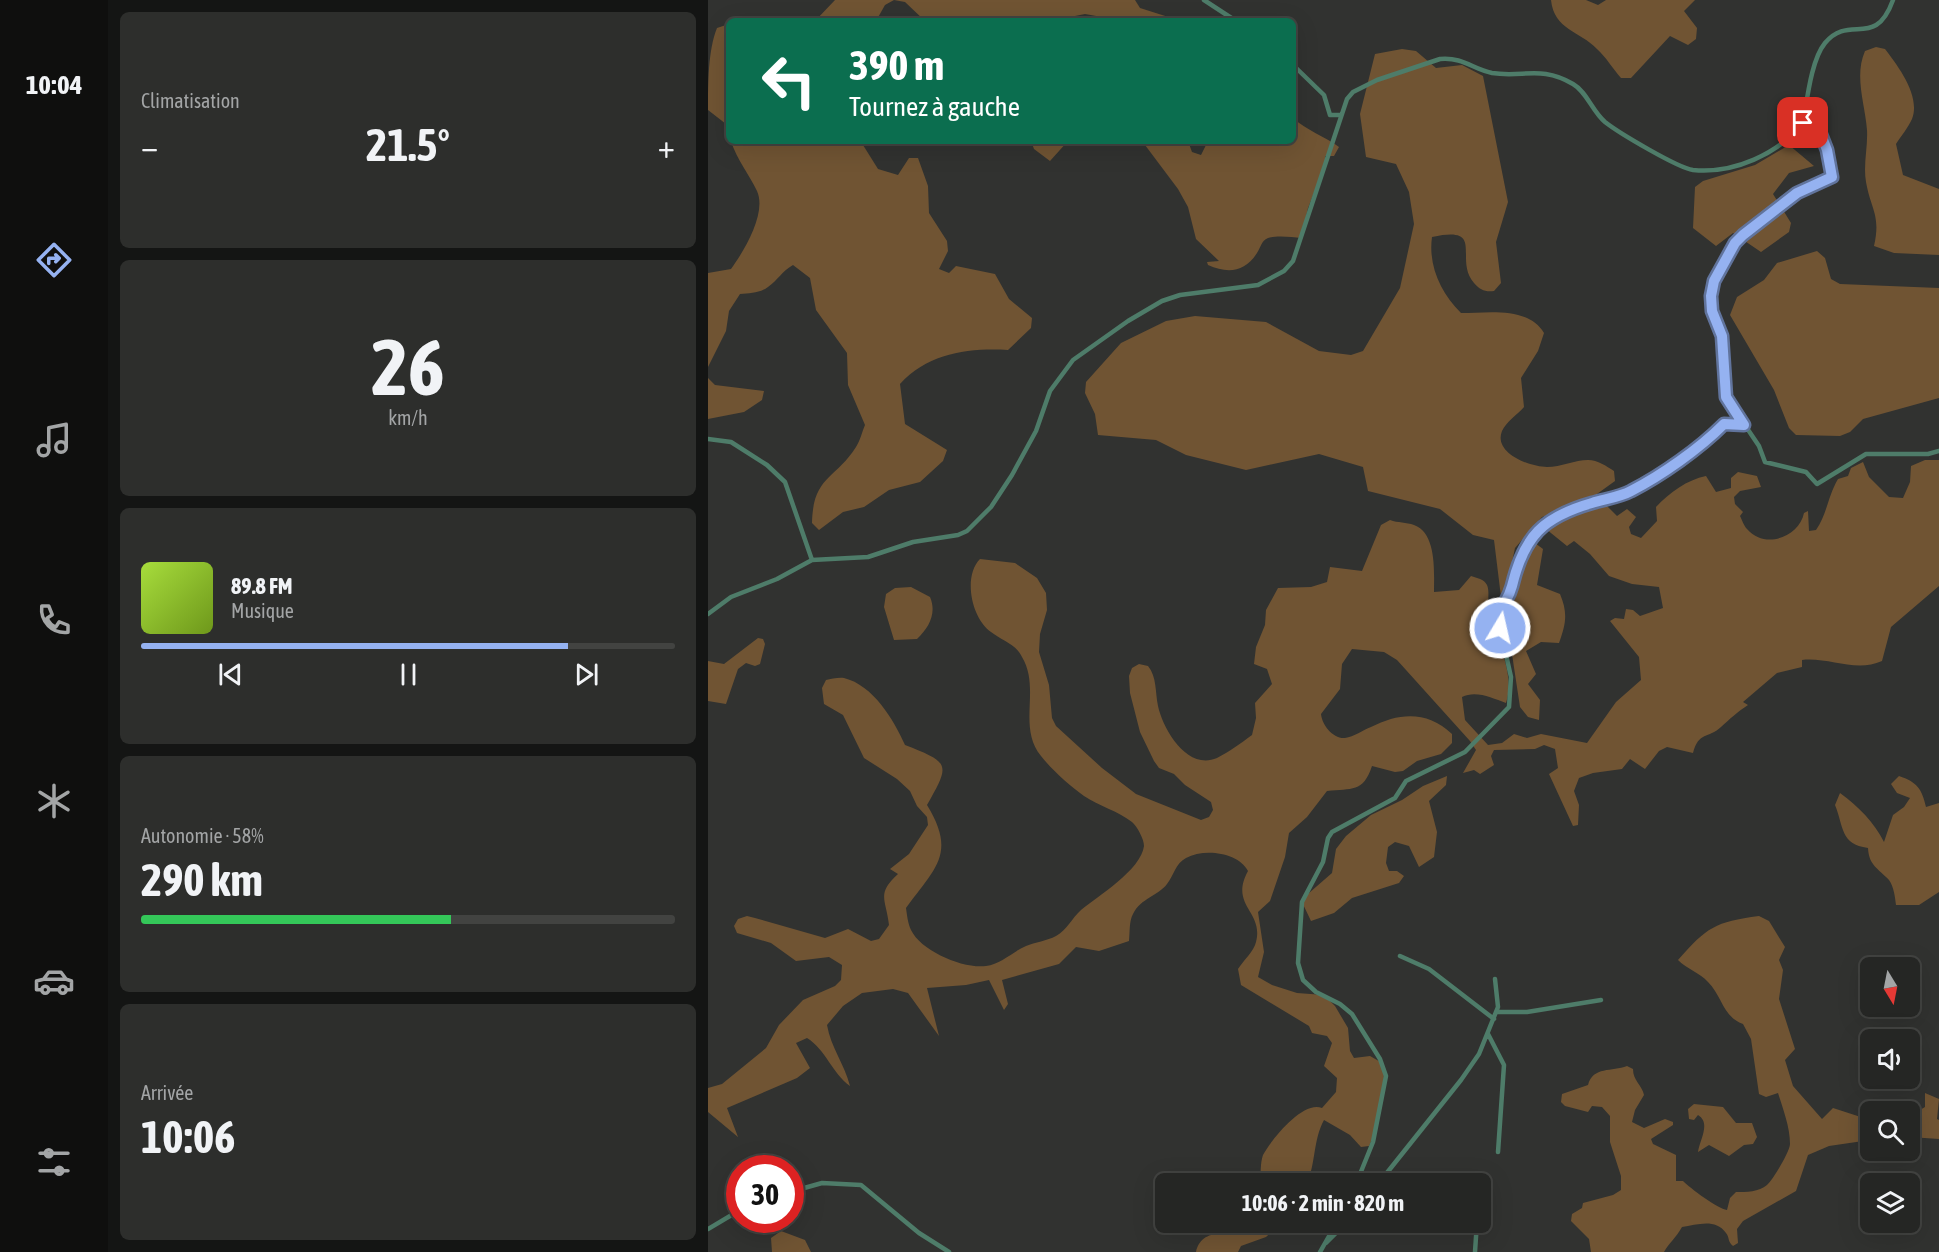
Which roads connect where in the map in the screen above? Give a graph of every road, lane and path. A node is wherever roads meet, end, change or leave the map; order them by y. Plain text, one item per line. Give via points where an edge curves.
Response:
1 (1204, 0) edge
2 (1893, 0) edge
3 (1231, 18) edge
4 (1296, 68) edge
5 (1340, 116) junction
6 (1803, 123) junction
7 (1744, 425) junction
8 (708, 439) edge
9 (1939, 451) edge
10 (812, 560) junction
11 (708, 614) edge
12 (1400, 956) dead end
13 (1495, 979) dead end
14 (1601, 1000) dead end
15 (1497, 1012) junction
16 (1494, 1019) junction
17 (1488, 1034) junction
18 (1498, 1152) dead end
19 (1360, 1173) edge
20 (1387, 1173) edge
21 (804, 1188) edge
22 (726, 1218) edge
23 (708, 1229) edge
24 (1330, 1233) edge
25 (1336, 1233) edge
26 (1476, 1233) edge
27 (1324, 1245) junction
28 (949, 1252) edge
29 (1320, 1252) edge
30 (1475, 1252) edge

1 - 3 street
2 - 6 street via 1883,22 1843,30 1826,42 1819,52
4 - 5 street via 1324,94 1330,115
5 - 6 street via 1347,99 1362,87 1450,58 1465,60 1489,72 1557,76 1575,85 1603,120 1620,133 1677,165 1694,170 1721,169 1755,159 1786,141
5 - 10 street via 1299,249 1284,271 1243,289 1170,298 1128,321 1073,360 1050,391 1036,431 1007,483 991,507 967,531 912,542 868,557
6 - 7 street via 1820,132 1832,177 1797,193 1743,235 1714,281 1711,296 1712,311 1722,336 1726,397
7 - 9 street via 1765,462 1806,472 1817,484 1866,454
7 - 19 street via 1724,424 1658,476 1629,492 1566,511 1539,528 1519,560 1500,611 1511,677 1509,708 1465,752 1406,781 1395,798 1332,832 1328,838 1323,862 1302,902 1298,963 1307,985 1352,1014 1386,1072 1377,1125
8 - 10 street via 731,442 786,482
10 - 11 street via 731,597
12 - 16 street via 1438,975
13 - 15 street
14 - 15 street via 1527,1012
15 - 16 street
16 - 17 street
17 - 18 street via 1504,1065
17 - 20 street via 1461,1080
21 - 28 street via 822,1183 861,1185 919,1233
22 - 23 street
24 - 27 street
25 - 27 street
26 - 30 street
27 - 29 street

